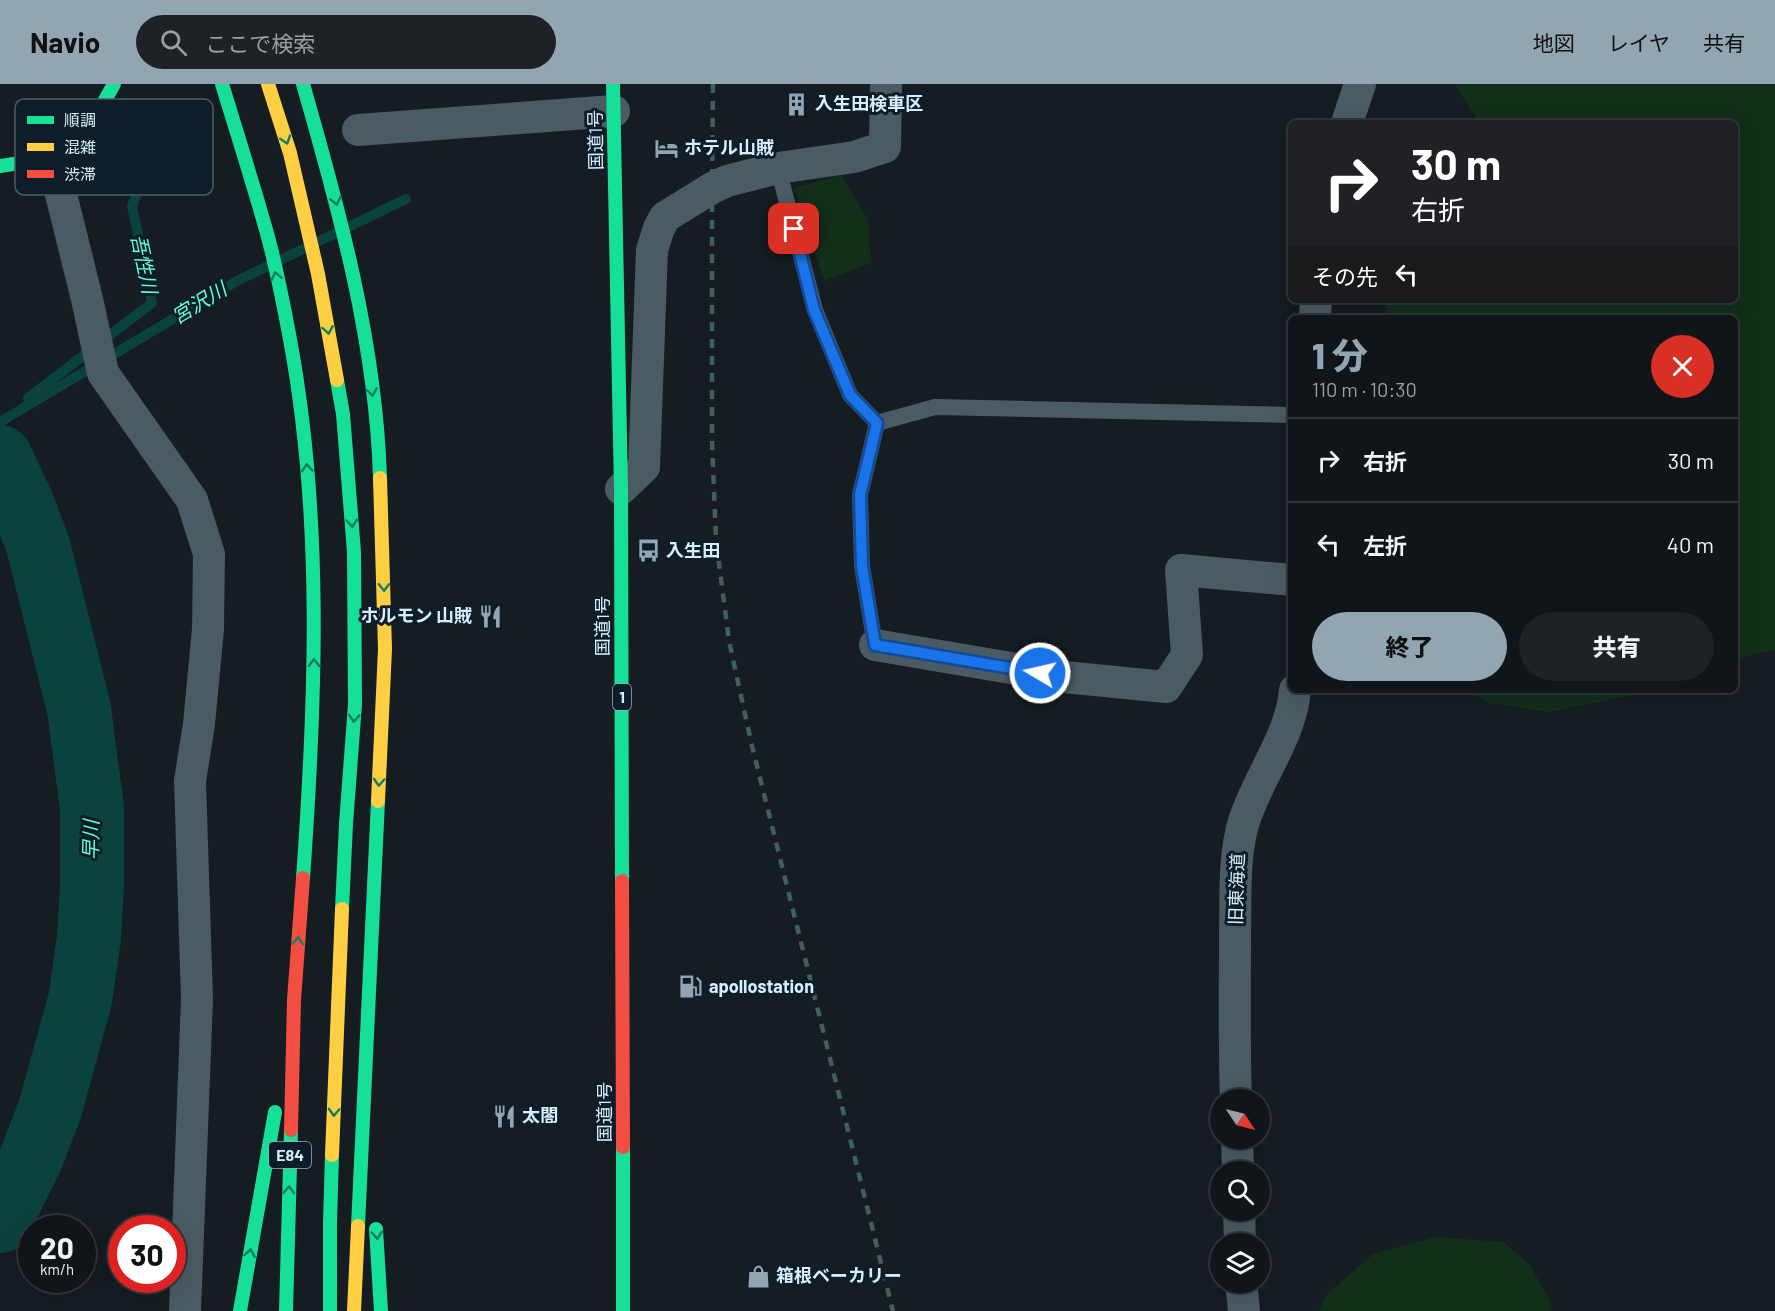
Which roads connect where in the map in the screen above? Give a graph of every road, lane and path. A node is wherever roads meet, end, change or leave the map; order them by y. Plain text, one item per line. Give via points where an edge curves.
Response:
1 (114, 84) edge
2 (222, 84) edge
3 (268, 84) edge
4 (303, 84) edge
5 (886, 84) edge
6 (1360, 84) edge
7 (613, 98) edge
8 (106, 99) edge
9 (1348, 120) edge
10 (358, 130) dead end
11 (15, 164) edge
12 (0, 166) edge
13 (778, 168) junction
14 (52, 195) edge
15 (1288, 415) edge
16 (877, 423) junction
17 (621, 489) junction
18 (1288, 580) edge
19 (875, 645) joint
20 (1295, 693) edge
21 (294, 1000) junction
22 (366, 1051) junction
23 (1236, 1089) edge
24 (374, 1181) dead end
25 (376, 1216) dead end
26 (1242, 1293) edge
27 (185, 1311) edge
28 (240, 1311) edge
29 (286, 1311) edge
30 (330, 1311) edge
31 (354, 1311) edge
32 (381, 1311) edge
33 (624, 1311) edge
34 (1244, 1311) edge

1 - 8 main road
21 -> 2 main road via 314,687 308,482 289,335 265,225
3 -> 30 main road, E84 via 290,153 318,274 342,414 354,552 355,704 336,1054
4 -> 22 main road via 360,303 379,439 385,649
5 - 13 street via 885,147 854,157
6 - 9 street
7 - 10 street
7 - 17 main road, 国道1号 / 1
11 - 12 main road
13 - 16 lane via 814,310 850,395
13 - 17 street via 712,188 665,217 659,228 652,250 644,467
14 - 27 street via 87,298 103,373 192,500 208,554 208,629 190,781 197,999
15 - 16 lane via 935,407
16 - 19 lane via 860,495 862,566
17 - 33 main road, 国道1号 / 1
18 - 19 street via 1181,570 1187,654 1166,687 1064,677
20 - 23 street, 旧東海道 via 1281,739 1244,821 1237,852
28 -> 21 main road
29 -> 21 main road, E84
22 - 24 main road
22 - 31 main road
25 -> 32 main road
26 - 34 street

